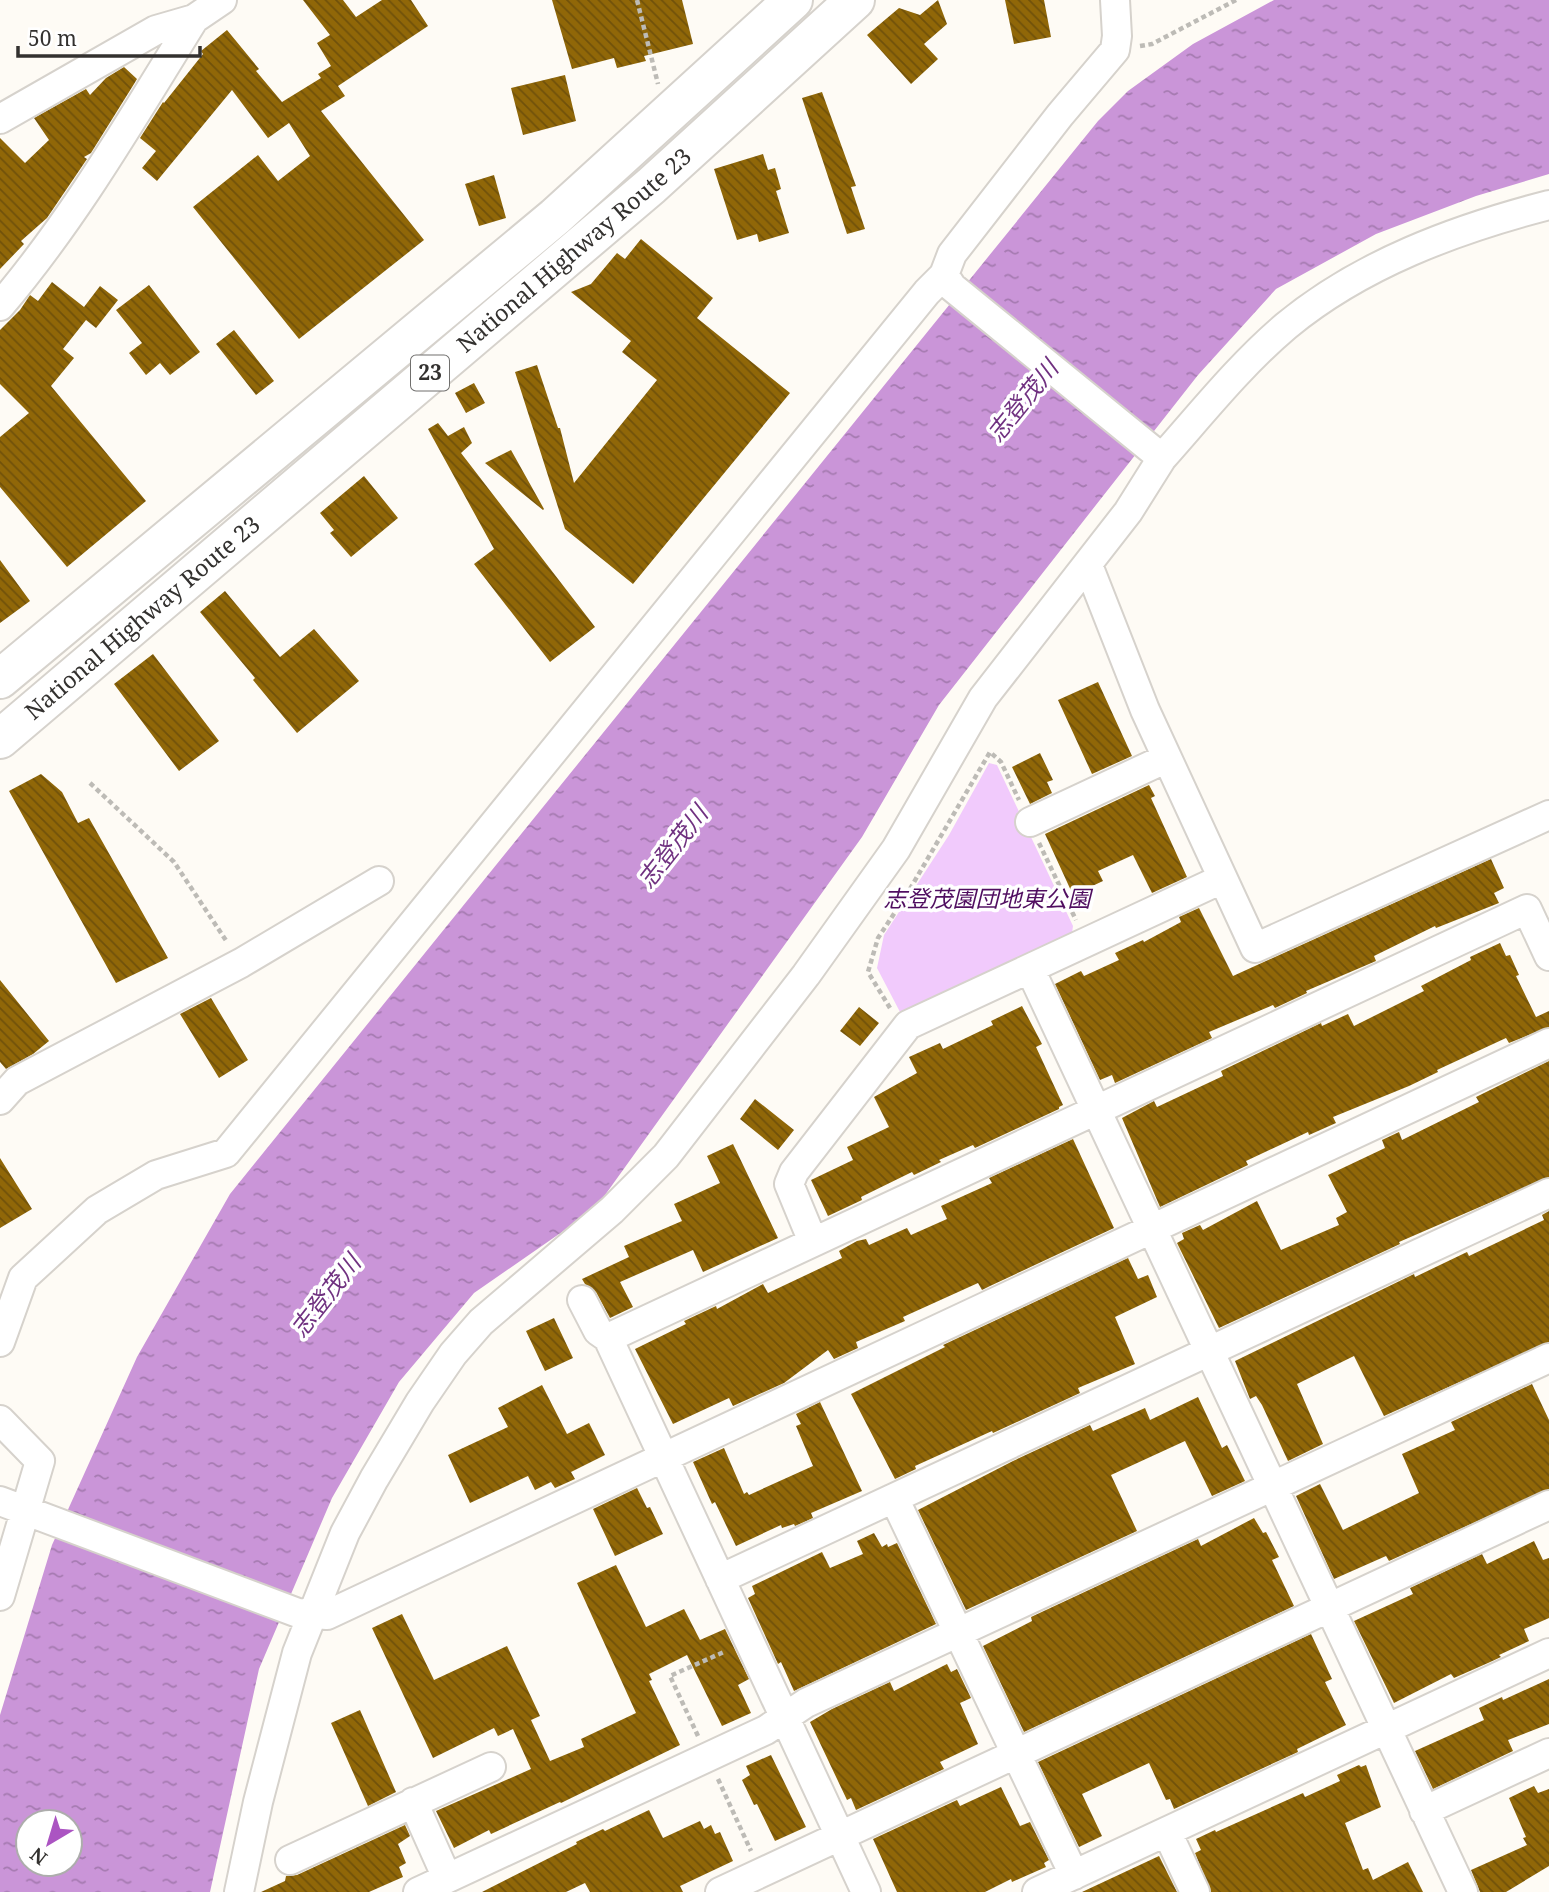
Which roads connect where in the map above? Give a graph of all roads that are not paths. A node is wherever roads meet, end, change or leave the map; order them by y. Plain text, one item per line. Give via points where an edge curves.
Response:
1 (222, 0) edge
2 (793, 0) edge
3 (855, 0) edge
4 (1115, 0) edge
5 (194, 19) junction
6 (0, 119) edge
7 (1549, 205) edge
8 (948, 281) junction
9 (0, 306) edge
10 (1158, 454) junction
11 (1088, 565) junction
12 (0, 679) edge
13 (0, 739) edge
14 (1167, 758) junction
15 (1549, 815) edge
16 (1030, 822) road end
17 (1222, 879) junction
18 (379, 881) dead end
19 (1549, 956) edge
20 (1030, 969) junction
21 (1549, 1043) edge
22 (0, 1100) edge
23 (1096, 1111) junction
24 (1549, 1193) edge
25 (1152, 1229) junction
26 (813, 1242) junction
27 (582, 1300) dead end
28 (608, 1338) junction
29 (0, 1342) edge
30 (1209, 1351) junction
31 (1549, 1357) edge
32 (0, 1420) edge
33 (664, 1457) junction
34 (1272, 1486) junction
35 (894, 1498) junction
36 (1549, 1505) edge
37 (13, 1506) edge
38 (720, 1579) junction
39 (0, 1595) edge
40 (1329, 1608) junction
41 (305, 1613) junction
42 (958, 1632) junction
43 (1549, 1653) edge
44 (785, 1717) junction
45 (1386, 1730) junction
46 (1549, 1753) edge
47 (1016, 1754) junction
48 (491, 1766) dead end
49 (413, 1802) junction
50 (1424, 1811) junction
51 (1167, 1832) junction
52 (840, 1836) junction
53 (290, 1860) dead end
54 (1074, 1875) junction
55 (447, 1878) junction
56 (239, 1892) edge
57 (418, 1892) edge
58 (720, 1892) edge
59 (866, 1892) edge
60 (1037, 1892) edge
61 (1195, 1892) edge
62 (1462, 1892) edge

1 - 5 street
2 - 12 highway, National Highway Route 23 / 23 via 555,217
3 - 13 highway, National Highway Route 23 / 23 via 651,186
4 - 8 street via 1115,50 952,254
5 - 6 street via 156,30
5 - 9 street via 102,167
7 - 10 street via 1457,231 1336,289 1263,348
8 - 10 street
8 - 29 street via 927,292 226,1153 156,1175 97,1210 23,1279
10 - 11 street via 1128,512
11 - 14 street
11 - 41 street via 983,698 896,849 806,975 666,1156 612,1210 481,1322 453,1354 374,1479
14 - 16 street
14 - 17 street
15 - 17 street via 1255,948
17 - 20 street
18 - 22 street via 241,963 17,1082
19 - 23 street via 1527,909
20 - 23 street
20 - 26 street via 908,1025 794,1172 789,1184
21 - 25 street
23 - 25 street
23 - 26 street
24 - 30 street
25 - 30 street
25 - 33 street
26 - 28 street
27 - 28 street via 597,1331
28 - 33 street
30 - 34 street
30 - 35 street
31 - 34 street
32 - 37 street via 40,1461
33 - 38 street
33 - 41 street via 327,1615
34 - 40 street
34 - 42 street
35 - 38 street
35 - 42 street
36 - 40 street
37 - 39 street
37 - 41 street
38 - 44 street
40 - 45 street
40 - 47 street
41 - 56 street
42 - 44 street
42 - 47 street
43 - 45 street
44 - 52 street
44 - 55 street via 766,1730
45 - 50 street
45 - 51 street
46 - 50 street
47 - 52 street
47 - 54 street
48 - 49 street
49 - 53 street
49 - 55 street
50 - 62 street
51 - 54 street
51 - 61 street
52 - 58 street
52 - 59 street
54 - 60 street
55 - 57 street

